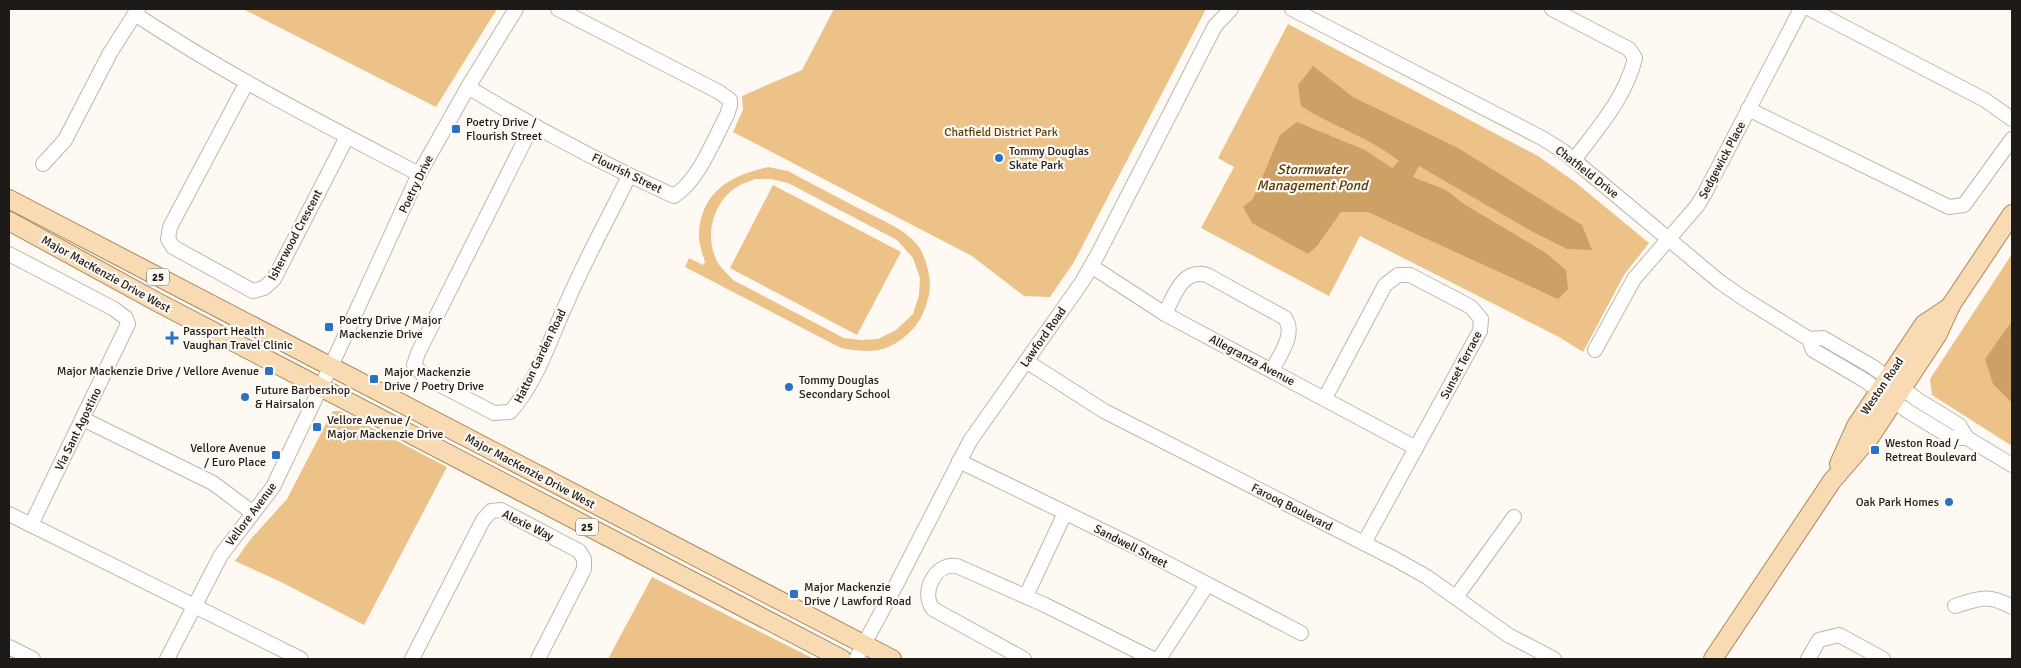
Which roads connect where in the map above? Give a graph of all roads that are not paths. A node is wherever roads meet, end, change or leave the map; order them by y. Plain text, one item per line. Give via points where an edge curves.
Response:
1 (516, 9) edge
2 (558, 9) edge
3 (1218, 9) edge
4 (1231, 9) edge
5 (1292, 9) edge
6 (1552, 9) edge
7 (1801, 9) edge
8 (1810, 9) edge
9 (137, 11) edge
10 (1215, 26) junction
11 (247, 82) junction
12 (468, 87) junction
13 (1748, 109) junction
14 (2012, 119) edge
15 (532, 126) junction
16 (347, 137) junction
17 (2012, 139) edge
18 (1574, 160) junction
19 (43, 164) dead end
20 (419, 174) junction
21 (629, 176) junction
22 (9, 199) edge
23 (2012, 214) edge
24 (9, 222) edge
25 (1669, 239) junction
26 (9, 254) edge
27 (1091, 266) junction
28 (1165, 314) junction
29 (1595, 350) dead end
30 (1026, 361) junction
31 (330, 367) junction
32 (1272, 370) junction
33 (320, 387) junction
34 (1891, 390) junction
35 (1325, 398) junction
36 (83, 419) junction
37 (1416, 448) junction
38 (959, 461) junction
39 (2012, 465) edge
40 (253, 513) junction
41 (1065, 513) junction
42 (9, 514) edge
43 (1514, 518) dead end
44 (31, 525) junction
45 (1364, 543) junction
46 (1207, 585) junction
47 (1026, 596) junction
48 (1456, 597) junction
49 (194, 606) junction
50 (1955, 606) dead end
51 (2012, 607) edge
52 (1301, 634) dead end
53 (9, 647) edge
54 (860, 652) edge
55 (28, 658) edge
56 (167, 659) edge
57 (301, 659) edge
58 (412, 659) edge
59 (538, 659) edge
60 (842, 659) edge
61 (892, 659) edge
62 (1024, 659) edge
63 (1153, 659) edge
64 (1159, 659) edge
65 (1554, 659) edge
66 (1713, 659) edge
67 (1808, 659) edge
68 (1884, 659) edge

1 - 12 street, Poetry Drive
2 - 21 street, Flourish Street via 730,100 727,115 685,189 674,196
3 - 10 street, Lawford Road
4 - 10 street, Lawford Road
5 - 18 street, Chatfield Drive via 1542,138
6 - 18 street via 1629,49 1635,58 1615,103
7 - 13 street, Sedgewick Place
8 - 14 street via 1985,100
9 - 11 street via 186,48
9 - 19 street via 110,54 65,140
10 - 27 street, Lawford Road
11 - 16 street
11 - 16 street, Isherwood Crescent via 170,227 168,240 173,247 253,290 264,288 274,279
12 - 15 street, Flourish Street
12 - 20 street, Poetry Drive
13 - 17 street via 1948,207 1964,205
13 - 25 street, Sedgewick Place via 1705,193
15 - 21 street, Flourish Street
15 - 21 street, Hatton Garden Road via 414,365 425,377 494,413 510,412 520,401
16 - 20 street
18 - 25 street, Chatfield Drive
20 - 31 street, Poetry Drive
22 - 31 main road, Major MacKenzie Drive West / 25
23 - 34 main road, Weston Road via 1951,305 1938,334
24 - 33 main road, Major MacKenzie Drive West / 25
25 - 29 street, Sedgewick Place via 1634,279
25 - 34 street, Chatfield Drive via 1743,298 1808,339 1823,338 1872,366
26 - 36 street, Via Sant Agostino via 126,318 127,329
27 - 28 street, Allegranza Avenue
27 - 30 street, Lawford Road
28 - 32 street, Allegranza Avenue
28 - 32 street via 1185,278 1195,273 1207,275 1285,318 1289,335
30 - 38 street, Lawford Road
30 - 45 street, Farooq Boulevard via 1104,411
31 - 33 street, Vellore Avenue
31 - 54 main road, Major MacKenzie Drive West / 25
32 - 35 street, Allegranza Avenue
33 - 40 street, Vellore Avenue via 273,487
33 - 60 main road, Major MacKenzie Drive West / 25
34 - 39 street, Chatfield Drive via 1952,438 1966,438
34 - 66 main road, Weston Road via 1856,426 1832,480
35 - 37 street, Allegranza Avenue
35 - 37 street, Sunset Terrace via 1391,278 1410,275 1471,307 1481,319 1480,331
36 - 40 street via 213,483
36 - 44 street, Via Sant Agostino
37 - 45 street, Sunset Terrace
38 - 41 street, Sandwell Street
38 - 54 street, Lawford Road
40 - 49 street, Vellore Avenue via 221,555
41 - 46 street, Sandwell Street
41 - 47 street
42 - 44 street
43 - 48 street
44 - 49 street
45 - 48 street, Farooq Boulevard via 1427,577
46 - 52 street, Sandwell Street
46 - 64 street
47 - 62 street via 951,565 936,573 926,596 933,609
47 - 63 street
48 - 65 street, Farooq Boulevard via 1508,635
49 - 56 street, Vellore Avenue
49 - 57 street
50 - 51 street via 1981,598 1998,599
53 - 55 street
54 - 61 main road, Major MacKenzie Drive West / 25
58 - 59 street, Alexie Way via 483,520 491,511 501,510 579,551 584,559 584,569
67 - 68 street via 1819,640 1838,635

